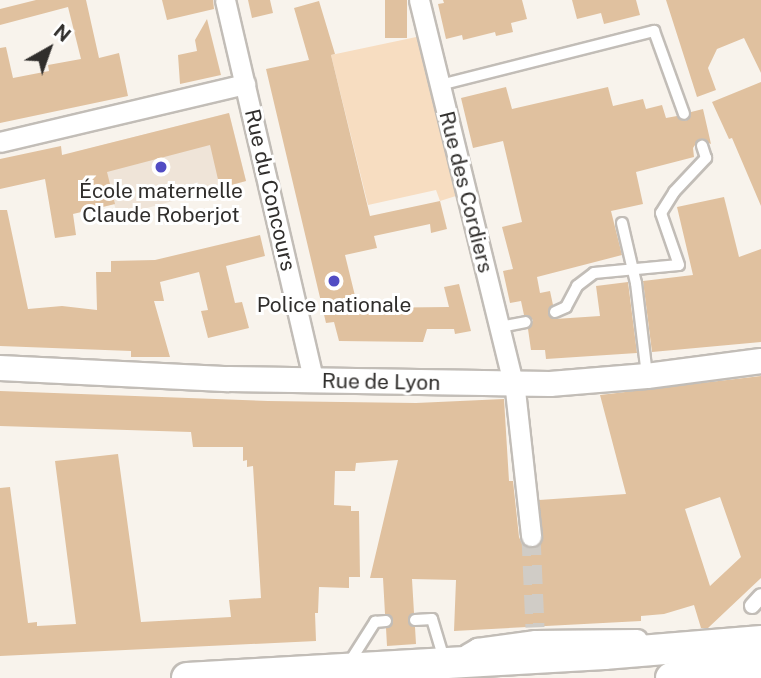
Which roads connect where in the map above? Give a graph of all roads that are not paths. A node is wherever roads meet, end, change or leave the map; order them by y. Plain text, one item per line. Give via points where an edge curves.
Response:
1 (225, 0) edge
2 (419, 0) edge
3 (245, 85) junction
4 (440, 85) junction
5 (684, 114) dead end
6 (0, 142) edge
7 (702, 146) dead end
8 (622, 223) dead end
9 (631, 271) junction
10 (555, 312) dead end
11 (526, 322) dead end
12 (500, 327) junction
13 (761, 361) edge
14 (0, 368) edge
15 (647, 376) junction
16 (314, 381) junction
17 (513, 383) junction
18 (531, 527) tunnel mouth
19 (415, 620) dead end
20 (386, 621) dead end
21 (761, 641) edge
22 (679, 649) junction
23 (450, 663) junction
24 (345, 669) junction
25 (761, 669) edge
26 (187, 678) edge
27 (671, 678) edge

1 - 3 street, Rue du Concours
2 - 4 street, Rue des Cordiers
3 - 6 street
3 - 16 street, Rue du Concours
4 - 5 lane via 654,31
4 - 12 street, Rue des Cordiers
7 - 9 lane via 706,158 661,213 679,265
8 - 9 lane
9 - 10 lane via 594,273 577,286 566,307
9 - 15 lane via 647,352
11 - 12 lane
12 - 17 street, Rue des Cordiers
13 - 15 street, Rue de Lyon
14 - 16 street, Rue de Lyon
15 - 17 street, Rue de Lyon
16 - 17 street, Rue de Lyon
17 - 18 street, Rue des Cordiers
19 - 23 lane via 432,619
20 - 24 lane via 375,622
21 - 22 main road
22 - 23 main road
22 - 23 street via 641,639 535,633 477,648
23 - 24 main road
24 - 26 main road
25 - 27 main road

